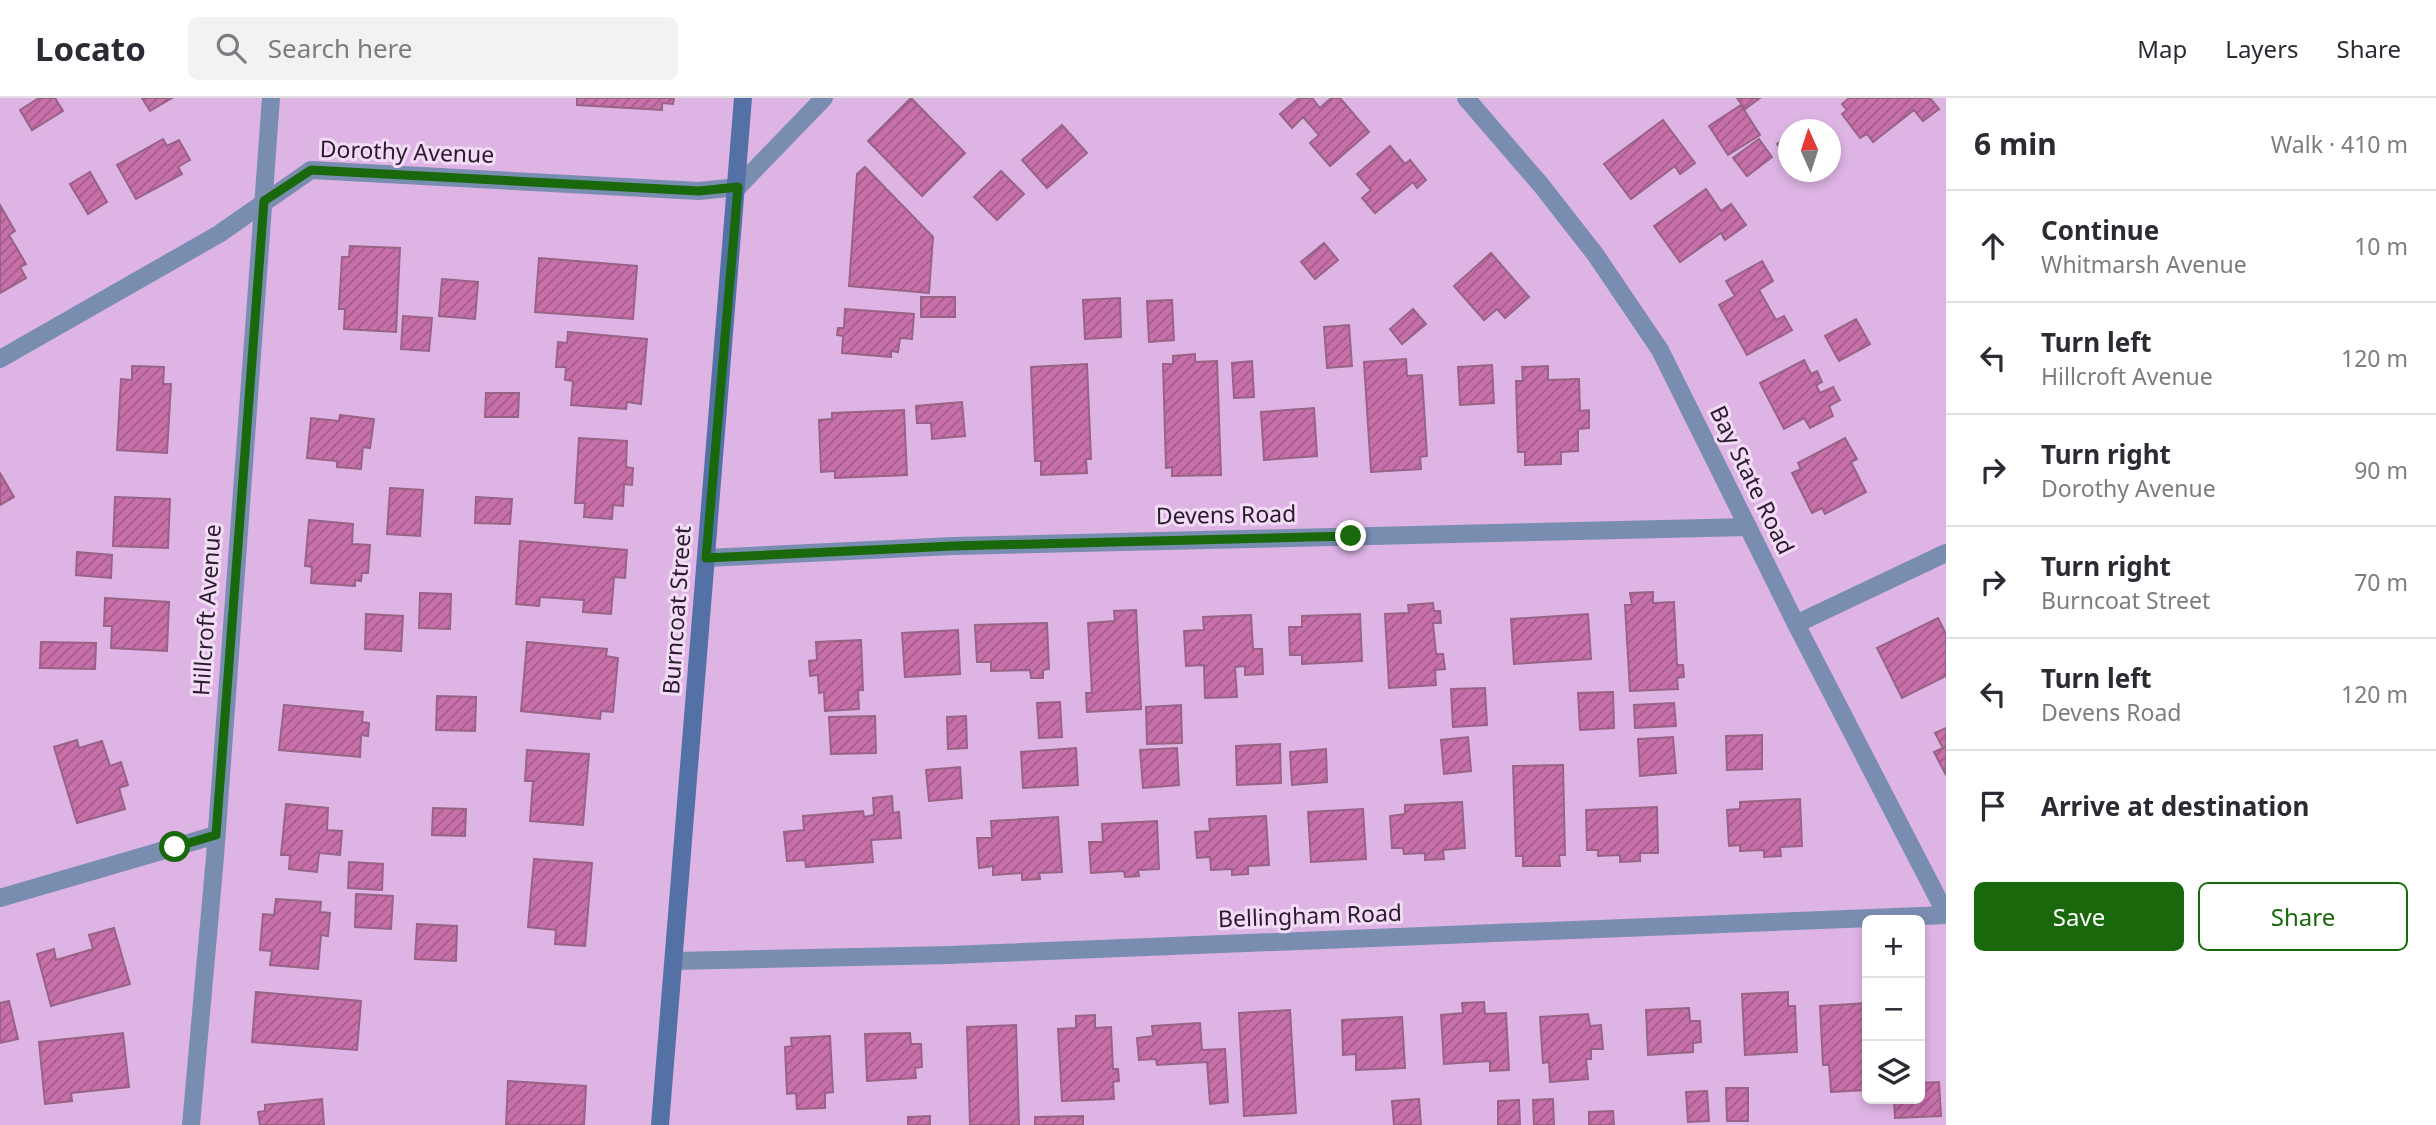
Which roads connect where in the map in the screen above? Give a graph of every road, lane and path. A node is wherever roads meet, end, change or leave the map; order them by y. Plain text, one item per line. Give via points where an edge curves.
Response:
1 (271, 98) edge
2 (743, 98) edge
3 (824, 98) edge
4 (1466, 98) edge
5 (738, 187) junction
6 (264, 201) junction
7 (0, 359) edge
8 (1748, 527) junction
9 (1946, 554) edge
10 (706, 558) junction
11 (1796, 624) junction
12 (216, 835) junction
13 (0, 898) edge
14 (1946, 914) edge
15 (675, 961) junction
16 (191, 1125) edge
17 (660, 1125) edge

1 - 6 street, Hillcroft Avenue
2 - 5 main road, Burncoat Street
3 - 5 street
4 - 8 street, Bay State Road via 1541,185 1647,329
5 - 6 street, Dorothy Avenue via 699,191 311,170
5 - 10 main road, Burncoat Street
6 - 7 street, Dorothy Avenue via 219,234
6 - 12 street, Hillcroft Avenue
8 - 10 street, Devens Road via 953,546
8 - 11 street, Bay State Road
9 - 11 street
10 - 15 main road, Burncoat Street
11 - 14 street, Bay State Road
12 - 13 street
12 - 16 street, Hillcroft Avenue
14 - 15 street, Bellingham Road via 919,956
15 - 17 main road, Burncoat Street

